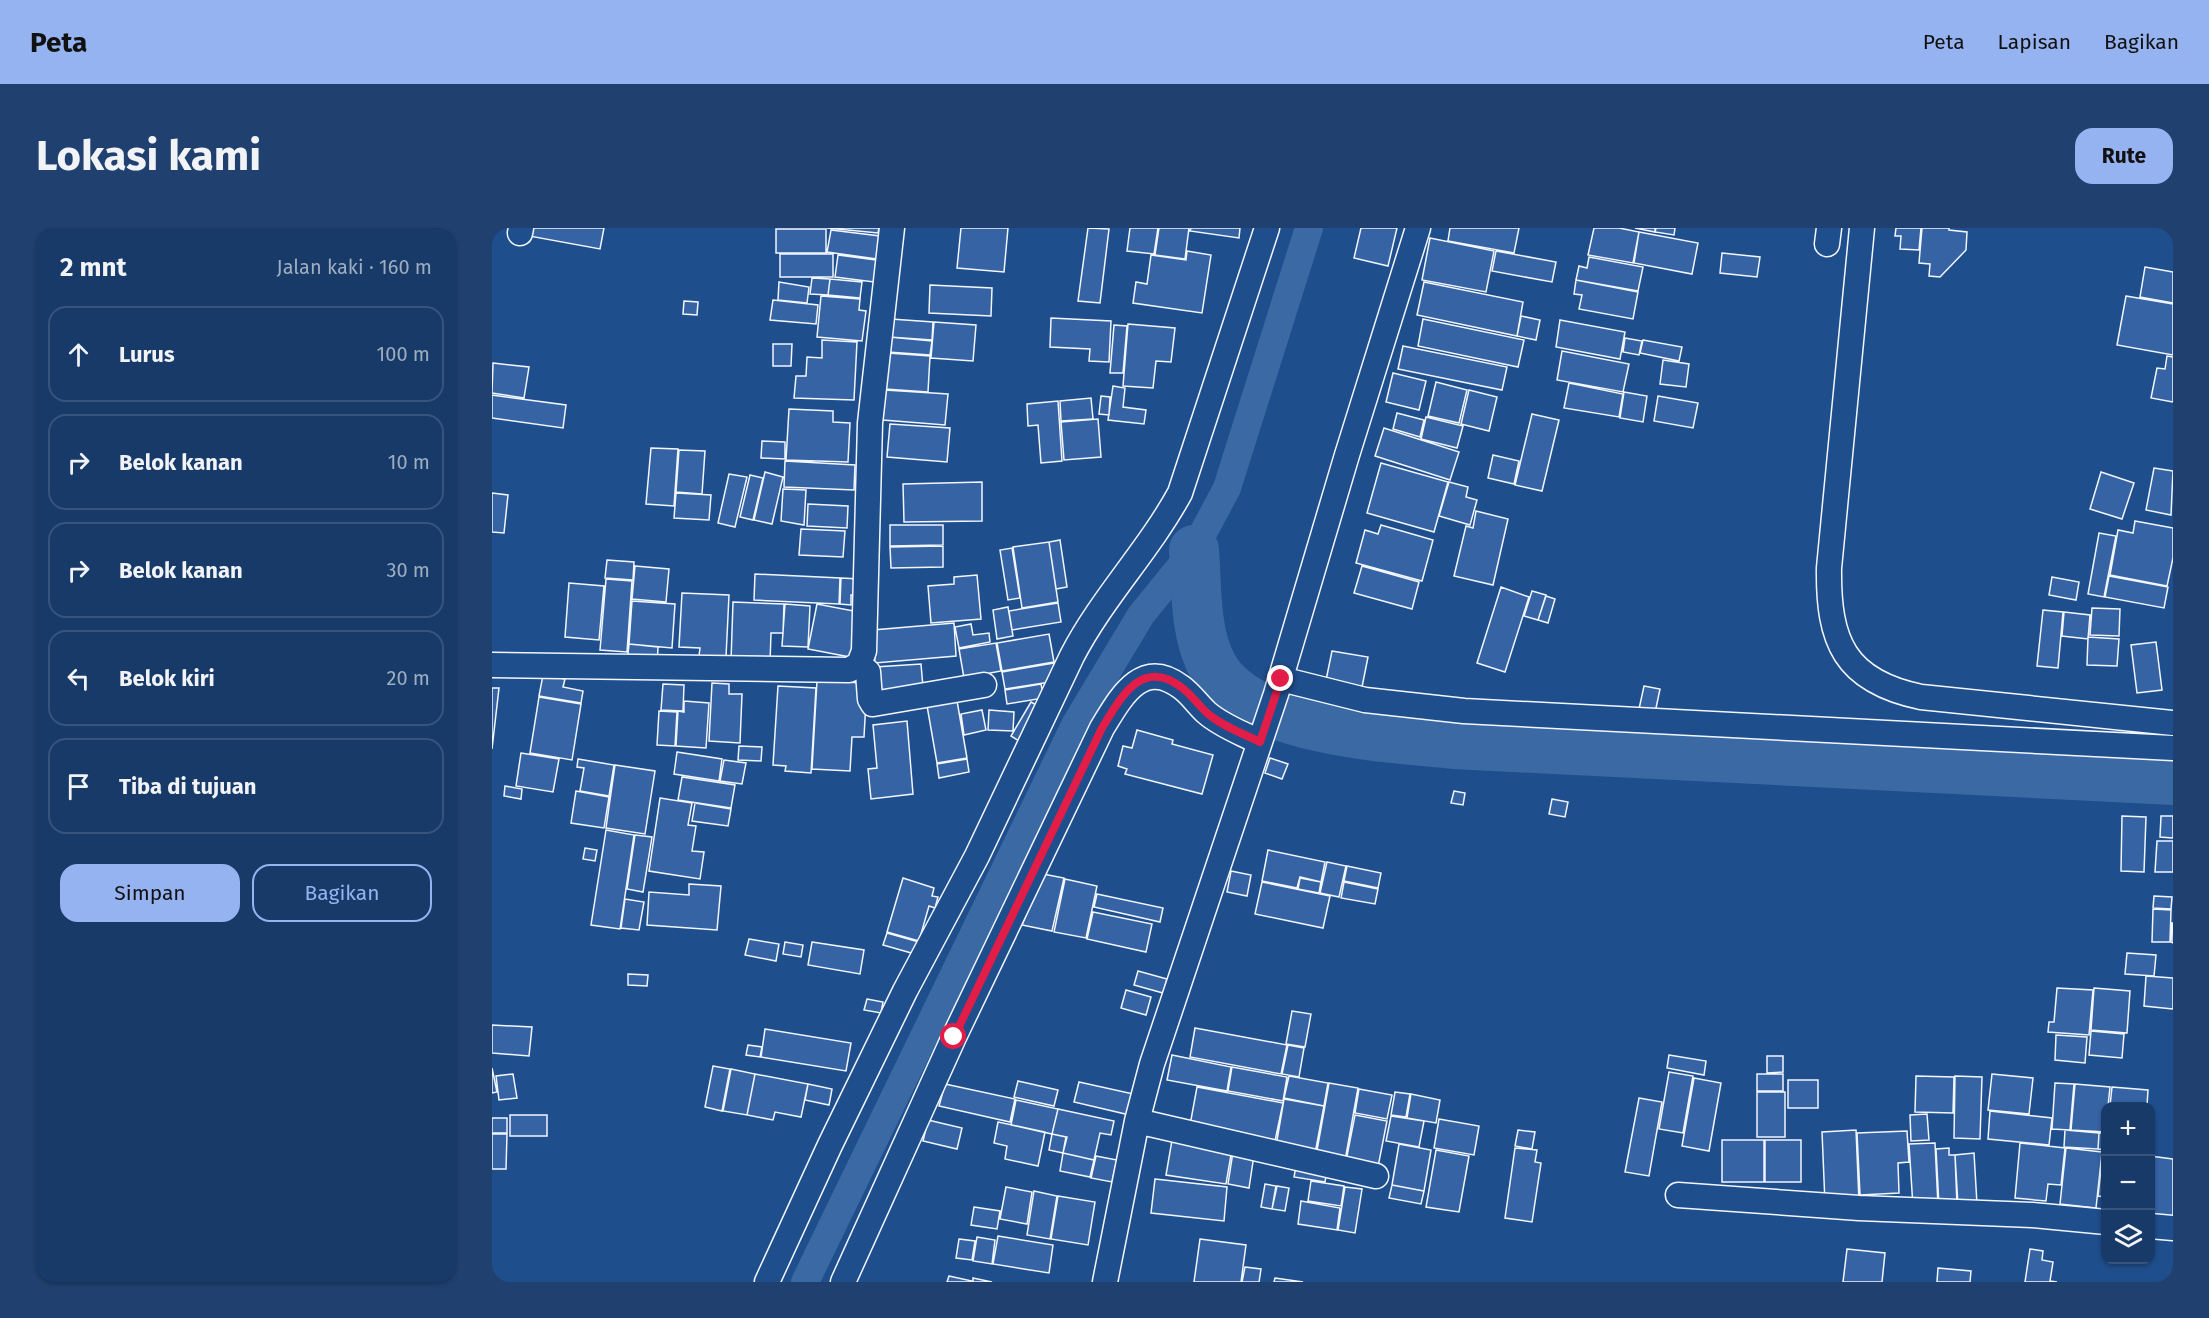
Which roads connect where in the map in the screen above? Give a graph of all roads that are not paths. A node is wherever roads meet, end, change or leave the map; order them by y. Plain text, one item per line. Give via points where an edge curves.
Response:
1 (892, 228) edge
2 (1267, 228) edge
3 (1418, 228) edge
4 (1862, 228) edge
5 (859, 664) junction
6 (492, 665) edge
7 (984, 685) dead end
8 (1278, 687) junction
9 (2173, 723) edge
10 (1263, 733) junction
11 (2173, 748) edge
12 (1137, 1121) junction
13 (1376, 1176) dead end
14 (1678, 1195) dead end
15 (2101, 1222) edge
16 (2155, 1226) edge
17 (2173, 1228) edge
18 (767, 1282) edge
19 (843, 1282) edge
20 (1105, 1282) edge

1 - 5 street via 870,423 864,651
2 - 18 street via 1180,493 1160,528 1085,631 977,856 830,1144
3 - 8 street
4 - 9 street via 1829,568 1828,602 1833,629 1844,652 1871,679 1909,695
5 - 6 street via 849,670
5 - 7 street via 868,672 873,704
8 - 10 street
8 - 11 street via 1464,711
10 - 12 street via 1152,1064
10 - 19 street via 1220,723 1181,687 1165,680 1141,679 1126,690 1102,728 954,1037
12 - 13 street
12 - 20 street
14 - 15 street
16 - 17 street

